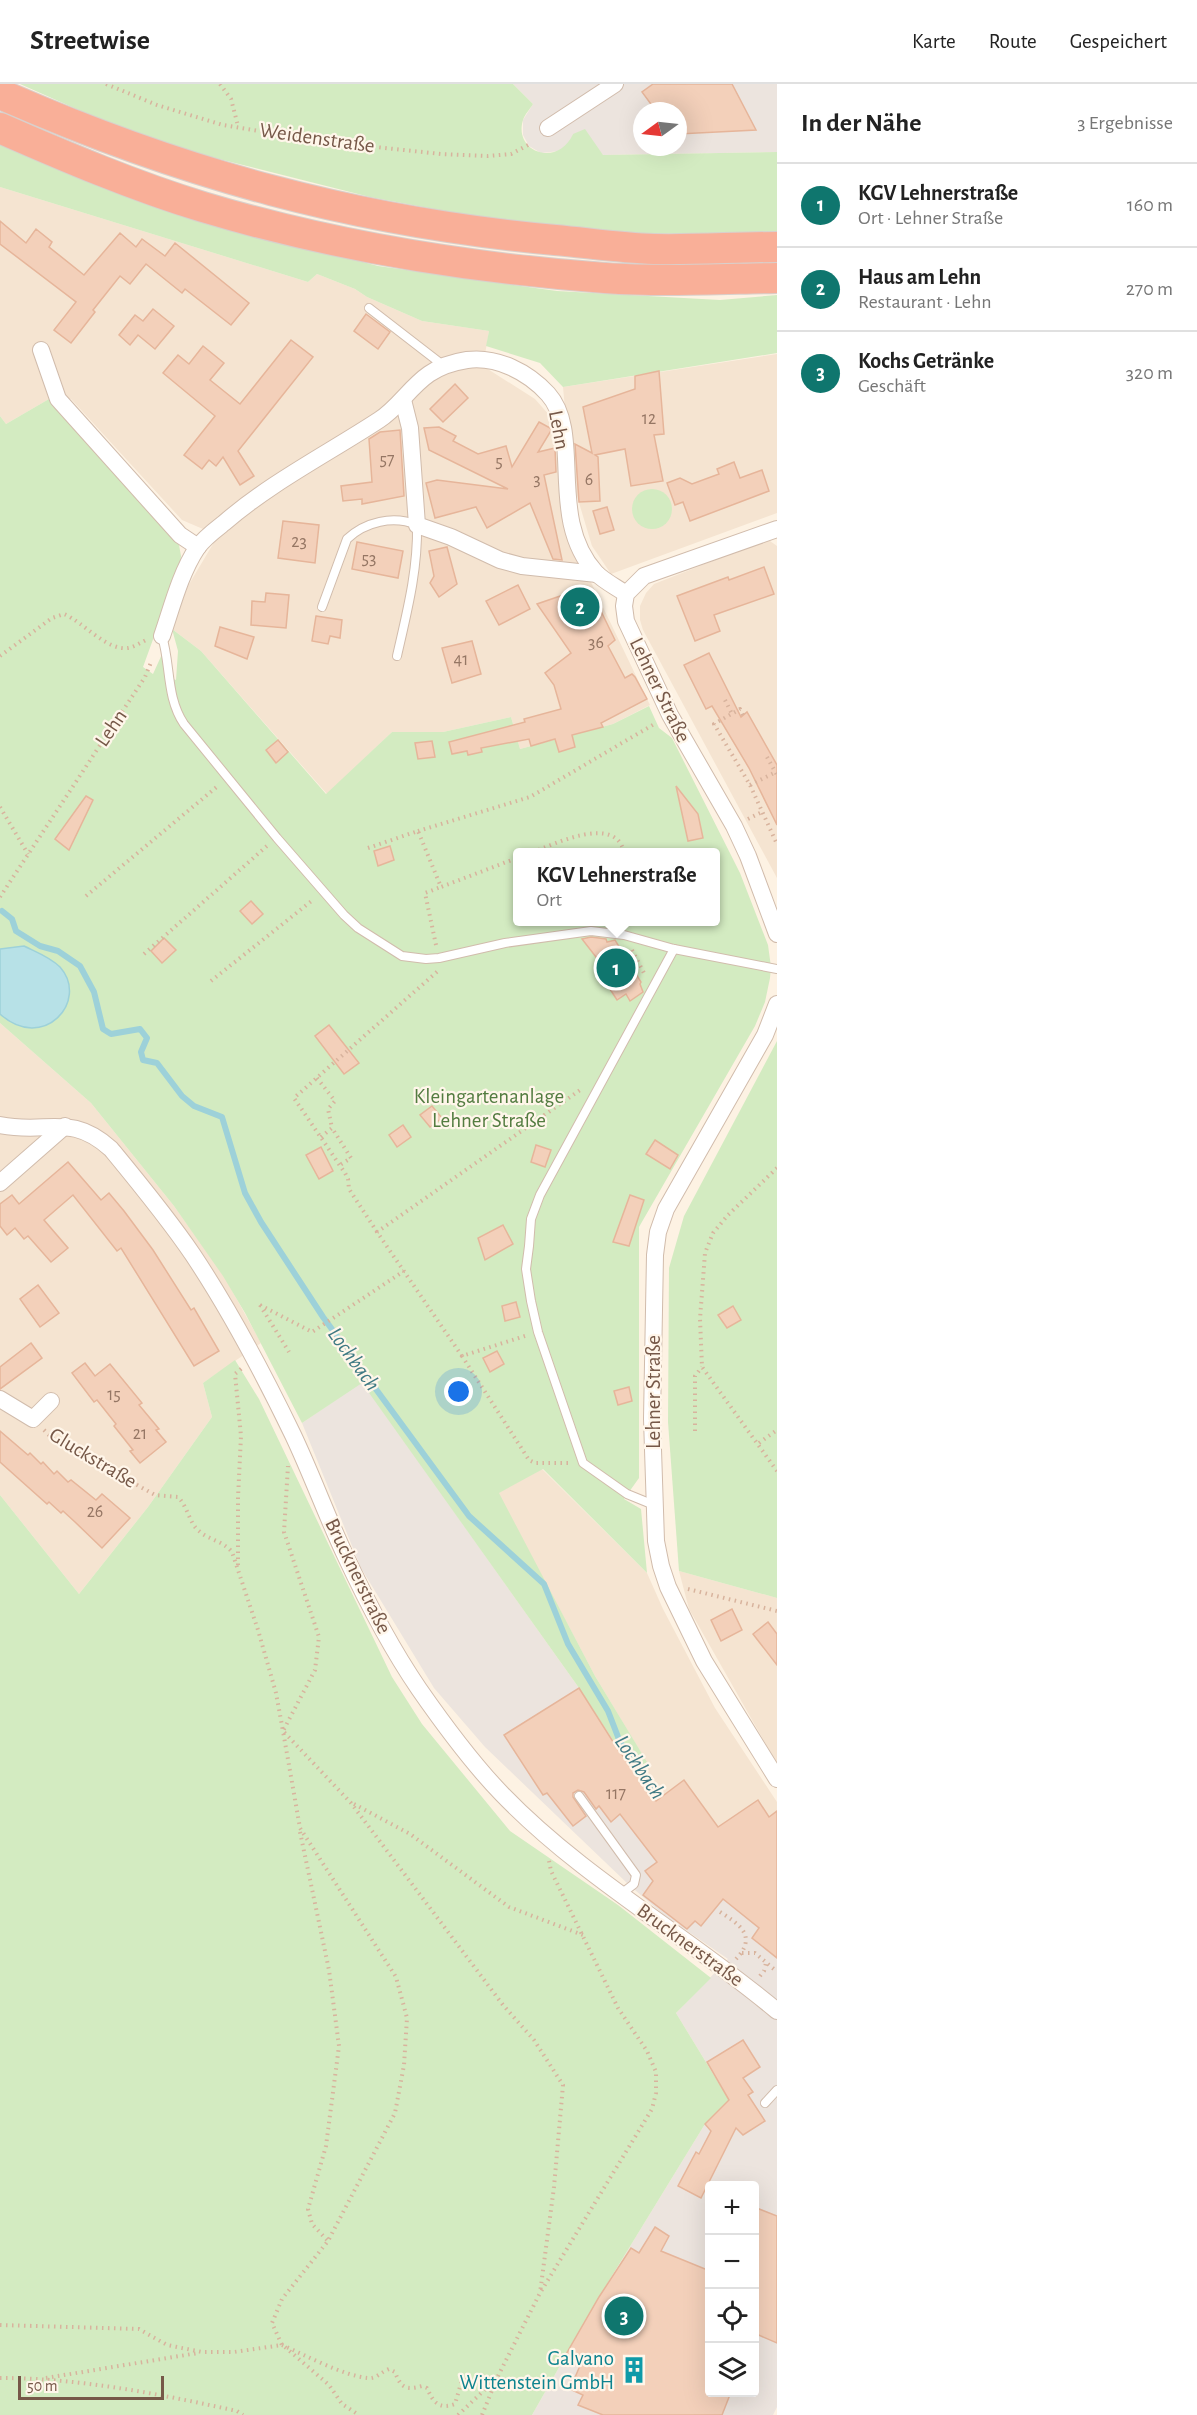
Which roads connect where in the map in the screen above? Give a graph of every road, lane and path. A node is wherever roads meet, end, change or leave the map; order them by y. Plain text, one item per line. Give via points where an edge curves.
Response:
1 (106, 84) edge
2 (220, 84) edge
3 (615, 84) edge
4 (0, 94) edge
5 (238, 126) junction
6 (0, 128) edge
7 (548, 128) dead end
8 (532, 143) dead end
9 (777, 247) edge
10 (777, 278) edge
11 (369, 308) dead end
12 (41, 350) dead end
13 (445, 366) junction
14 (402, 400) junction
15 (417, 525) junction
16 (777, 529) edge
17 (198, 547) junction
18 (597, 574) junction
19 (626, 594) junction
20 (322, 607) dead end
21 (162, 636) junction
22 (0, 656) edge
23 (397, 656) dead end
24 (725, 700) dead end
25 (732, 714) junction
26 (670, 715) junction
27 (743, 715) dead end
28 (767, 757) dead end
29 (776, 773) edge
30 (750, 785) junction
31 (213, 790) dead end
32 (0, 807) edge
33 (418, 831) junction
34 (777, 844) edge
35 (266, 847) dead end
36 (368, 848) dead end
37 (544, 848) edge
38 (622, 848) edge
39 (28, 854) junction
40 (513, 859) edge
41 (441, 886) junction
42 (86, 896) dead end
43 (0, 897) edge
44 (314, 899) dead end
45 (777, 934) edge
46 (624, 935) junction
47 (674, 949) junction
48 (144, 954) dead end
49 (439, 958) junction
50 (447, 963) dead end
51 (777, 969) edge
52 (211, 981) dead end
53 (652, 989) junction
54 (777, 1004) edge
55 (607, 1072) junction
56 (317, 1078) junction
57 (0, 1125) edge
58 (64, 1126) junction
59 (332, 1128) junction
60 (321, 1137) junction
61 (340, 1165) junction
62 (777, 1168) edge
63 (0, 1183) edge
64 (378, 1232) junction
65 (405, 1271) junction
66 (538, 1332) junction
67 (288, 1352) dead end
68 (462, 1356) junction
69 (253, 1357) junction
70 (702, 1367) junction
71 (0, 1398) edge
72 (51, 1401) dead end
73 (33, 1419) junction
74 (777, 1430) edge
75 (695, 1431) dead end
76 (294, 1437) junction
77 (759, 1443) junction
78 (584, 1463) junction
79 (777, 1471) edge
80 (654, 1505) junction
81 (238, 1568) junction
82 (680, 1587) dead end
83 (777, 1611) edge
84 (283, 1731) junction
85 (777, 1779) edge
86 (579, 1796) dead end
87 (351, 1803) junction
88 (300, 1828) junction
89 (548, 1854) dead end
90 (621, 1894) junction
91 (720, 1912) dead end
92 (583, 1935) junction
93 (775, 1970) dead end
94 (777, 2011) edge
95 (777, 2090) edge
96 (765, 2103) dead end
97 (328, 2241) junction
98 (540, 2294) junction
99 (0, 2325) edge
100 (282, 2345) junction
101 (202, 2352) junction
102 (0, 2378) edge
103 (42, 2378) junction
104 (497, 2378) junction
105 (490, 2384) junction
106 (243, 2415) edge
107 (359, 2415) edge
108 (458, 2415) edge
109 (482, 2415) edge

1 - 5 path, Weidenstraße via 157,105
2 - 5 path via 231,99
3 - 7 street
4 - 9 highway via 65,123 198,170 375,216 523,237 653,249
5 - 8 path, Weidenstraße via 320,141 488,156 511,154
6 - 10 highway via 72,160 203,207 337,241 468,264 606,278
11 - 13 lane
12 - 17 street via 58,399 180,535
13 - 14 street, Lehn via 428,375
13 - 18 street, Lehn via 480,360 506,366 537,383 558,407 570,521
14 - 15 street via 410,428
14 - 17 street, Lehn via 381,419 239,509
15 - 18 street, Lehn via 500,560 534,568
15 - 20 lane, Lehn via 393,521 355,532 347,540
15 - 23 lane via 416,573
16 - 19 street via 644,576
17 - 21 street, Lehn via 185,571
18 - 19 street, Lehn
19 - 26 street, Lehner Straße via 627,621
21 - 22 path via 129,648 120,647 103,641 77,619 64,614 52,618
21 - 39 path, Lehn via 145,677
21 - 49 lane via 178,714 322,892 358,928 384,946 402,956
24 - 25 path
25 - 27 path via 740,709
25 - 30 path via 714,724
26 - 33 path via 530,797
26 - 45 street, Lehner Straße via 734,825
28 - 29 path
29 - 30 path
30 - 34 path
31 - 42 path
32 - 39 path
33 - 36 path
33 - 41 path
35 - 48 path
37 - 38 path via 577,836 604,833
39 - 43 path, Lehn
40 - 41 path
41 - 49 path via 425,893
44 - 52 path
46 - 47 lane
46 - 49 lane via 591,931 558,934
46 - 53 path
47 - 51 lane
47 - 53 lane
50 - 56 path
53 - 55 lane
54 - 80 street, Lehner Straße via 765,1035 666,1209 658,1232 652,1408
55 - 64 path
55 - 66 lane via 540,1195 531,1219 526,1269
56 - 59 path via 335,1101 327,1113
56 - 60 path via 294,1098
57 - 58 street, Brucknerstraße via 32,1129
58 - 63 street
58 - 69 street, Brucknerstraße via 98,1137 111,1149 191,1252
59 - 60 path
59 - 61 path via 351,1158
60 - 61 path
61 - 64 path via 349,1189
62 - 70 path via 728,1215 713,1233 705,1253 700,1319
64 - 65 path
65 - 67 path via 308,1332 260,1305
65 - 68 path
66 - 68 path
66 - 78 lane
68 - 78 path via 529,1460
69 - 76 street, Brucknerstraße
69 - 81 path via 235,1374 241,1436
70 - 75 path via 695,1376
70 - 77 path
71 - 73 street, Gluckstraße
72 - 73 street, Gluckstraße
73 - 81 path, Gluckstraße via 51,1437 155,1496 178,1497 195,1527 226,1545
74 - 77 path
76 - 84 path via 289,1443 284,1532 320,1637 315,1670
76 - 90 street, Brucknerstraße via 347,1559 398,1657 420,1690 502,1794
77 - 79 path
78 - 80 lane via 627,1494
80 - 85 street, Lehner Straße via 656,1541 668,1587 704,1661
81 - 84 path via 276,1693
82 - 83 path
84 - 87 path
84 - 88 path
86 - 90 lane via 636,1875 634,1884
87 - 92 path via 410,1834 509,1907
87 - 98 path via 503,2005 534,2040 563,2085
88 - 97 path via 329,1970 339,2046 326,2146 308,2209 312,2224
88 - 97 path via 396,1977 407,2018 395,2113
89 - 92 path via 551,1871
90 - 94 street, Brucknerstraße
91 - 93 path via 743,1928 746,1944 742,1953 755,1953
92 - 98 path via 618,2008 647,2051 656,2072 656,2093 652,2109
95 - 96 lane
97 - 100 path via 282,2299 272,2323
98 - 104 path
99 - 101 path via 139,2329 166,2345
100 - 101 path
100 - 105 path via 368,2378 376,2378 389,2368 404,2387 427,2388 434,2403 441,2406 455,2403 462,2380
100 - 107 path via 329,2385 342,2404
101 - 103 path
102 - 103 path
103 - 106 path via 158,2394
104 - 105 path
104 - 109 path
105 - 108 path

